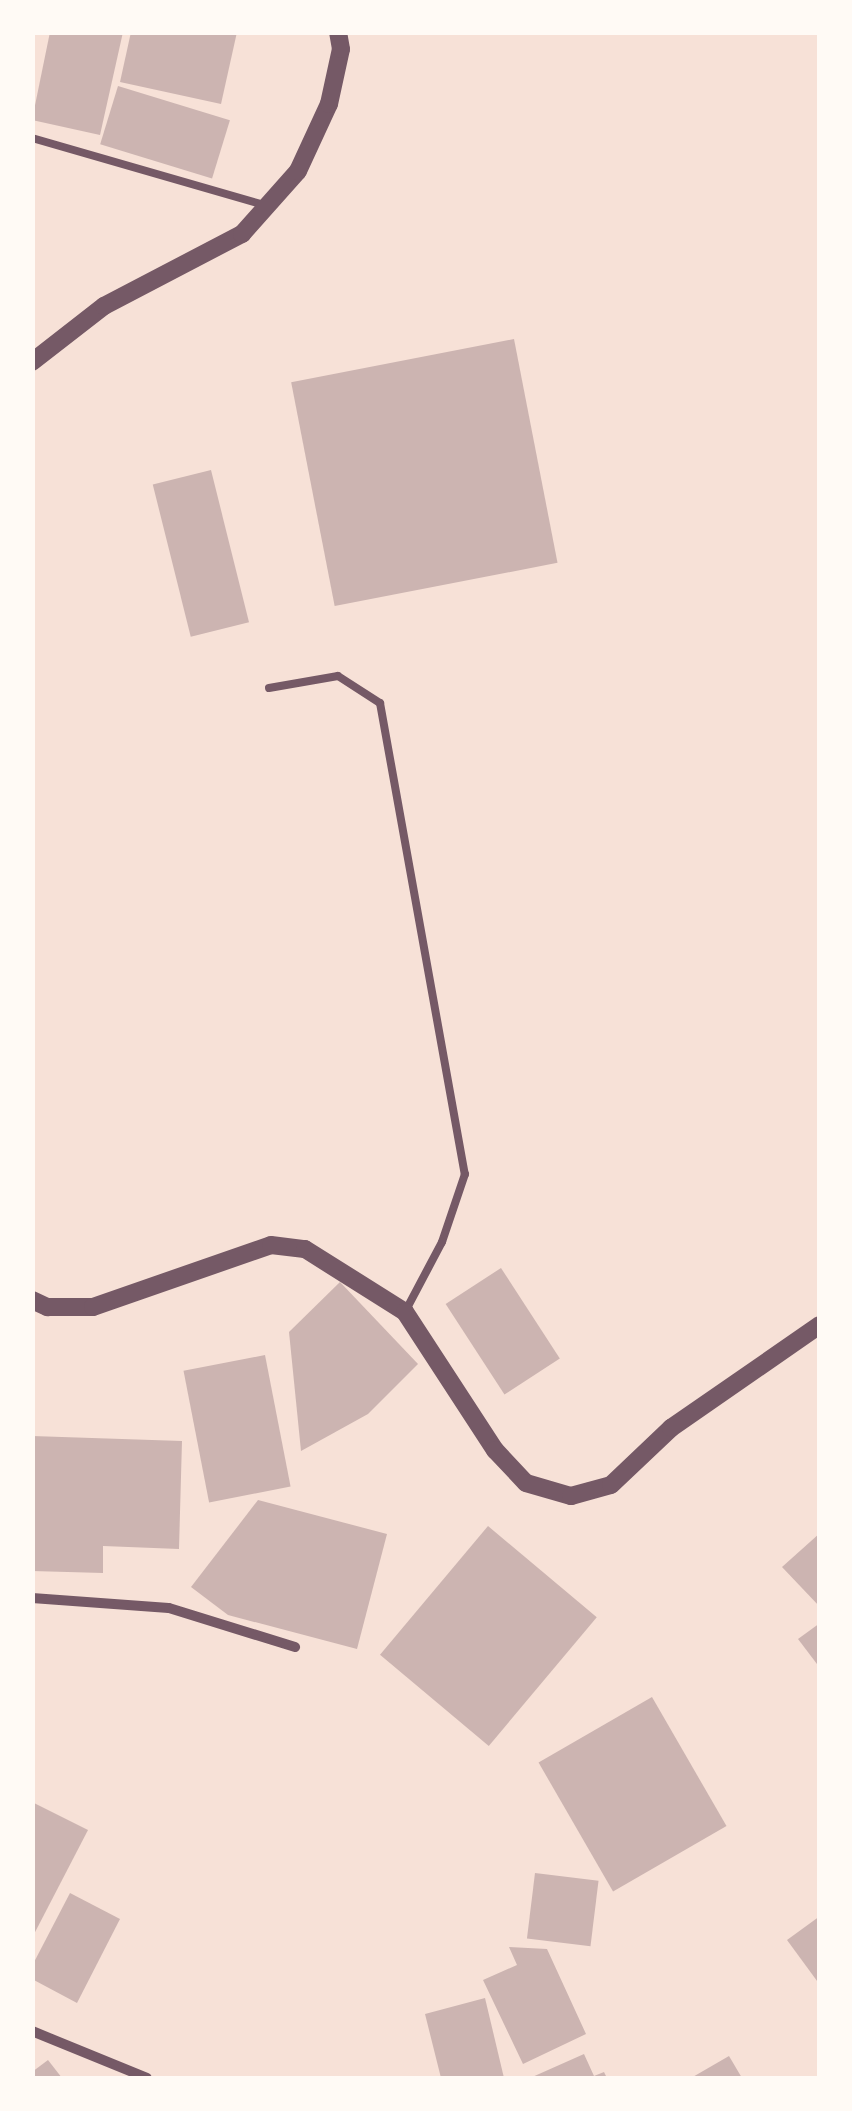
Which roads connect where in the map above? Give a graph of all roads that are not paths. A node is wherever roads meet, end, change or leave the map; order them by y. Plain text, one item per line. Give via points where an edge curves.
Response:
1 (338, 32) edge
2 (32, 138) edge
3 (267, 206) junction
4 (32, 362) edge
5 (269, 688) dead end
6 (32, 1300) edge
7 (405, 1312) junction
8 (820, 1325) edge
9 (32, 1598) edge
10 (296, 1647) dead end
11 (32, 2030) edge
12 (147, 2078) edge

1 - 3 street via 341,49 329,104 298,170
2 - 3 lane
3 - 4 street via 242,234 104,306
5 - 7 lane via 338,676 380,703 465,1174 442,1242
6 - 7 street via 48,1307 93,1307 271,1245 305,1249 370,1284
7 - 8 street via 495,1450 526,1483 571,1496 611,1484 671,1428
9 - 10 street via 168,1608
11 - 12 street

